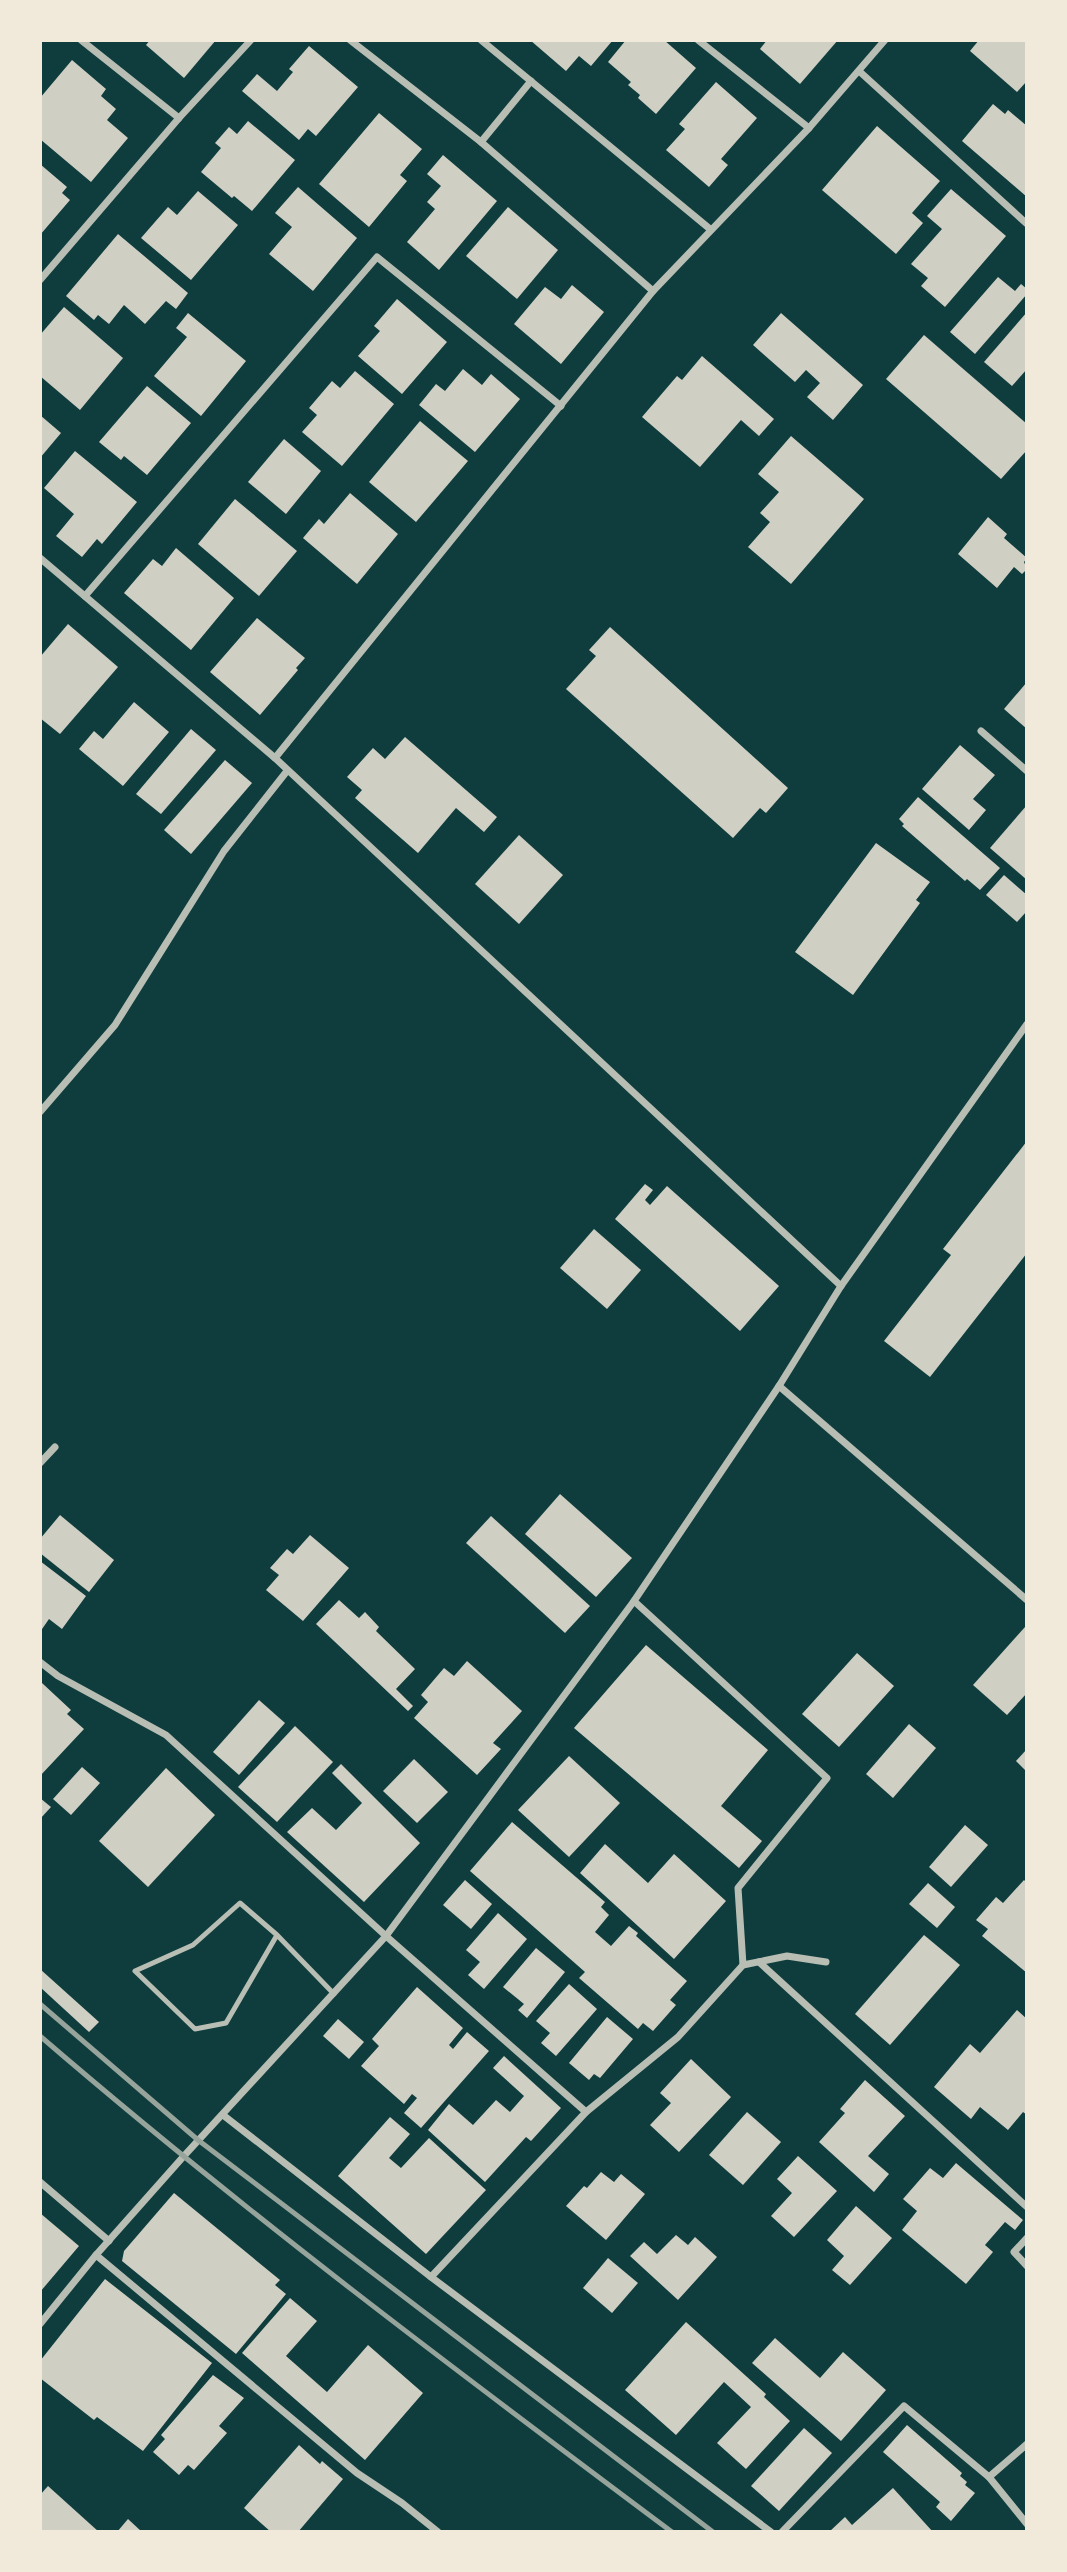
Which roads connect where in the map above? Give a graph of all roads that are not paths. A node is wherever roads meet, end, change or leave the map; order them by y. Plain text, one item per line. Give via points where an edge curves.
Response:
1 (81, 40) edge
2 (251, 40) edge
3 (350, 40) edge
4 (481, 40) edge
5 (698, 40) edge
6 (885, 40) edge
7 (859, 71) junction
8 (531, 81) junction
9 (179, 118) junction
10 (809, 128) junction
11 (481, 142) junction
12 (1027, 224) edge
13 (710, 229) junction
14 (40, 280) edge
15 (653, 291) junction
16 (561, 406) junction
17 (40, 558) edge
18 (85, 596) junction
19 (981, 732) dead end
20 (275, 758) junction
21 (287, 771) junction
22 (1027, 771) edge
23 (1027, 1024) edge
24 (40, 1112) edge
25 (841, 1286) junction
26 (779, 1386) junction
27 (55, 1447) dead end
28 (40, 1463) edge
29 (1027, 1600) edge
30 (635, 1601) junction
31 (40, 1662) edge
32 (277, 1935) junction
33 (386, 1936) junction
34 (759, 1962) junction
35 (826, 1962) dead end
36 (744, 1965) junction
37 (334, 1994) junction
38 (586, 2112) junction
39 (223, 2115) junction
40 (40, 2182) edge
41 (1027, 2207) edge
42 (1027, 2238) edge
43 (109, 2241) junction
44 (96, 2255) junction
45 (1027, 2266) edge
46 (431, 2277) junction
47 (40, 2324) edge
48 (1027, 2444) edge
49 (989, 2477) junction
50 (1027, 2524) edge
51 (438, 2532) edge
52 (771, 2532) edge
53 (782, 2532) edge

1 - 9 street
2 - 9 street
3 - 11 street
4 - 8 street
5 - 10 street
6 - 7 street
7 - 10 street
7 - 12 street
8 - 11 street
8 - 13 street
9 - 14 street
10 - 13 street
11 - 15 street
13 - 15 street
15 - 16 street
16 - 18 street via 377,257
16 - 20 street
17 - 18 street
18 - 20 street
19 - 22 street
20 - 21 street
21 - 24 street via 224,851 115,1025
21 - 25 street
23 - 25 street
25 - 26 street
26 - 29 street
26 - 30 street
27 - 28 street
30 - 33 street
30 - 36 street via 827,1778 738,1888
31 - 33 street via 166,1735
32 - 32 lane via 226,2023 195,2029 135,1971 193,1945 240,1903
32 - 37 lane
33 - 37 street
33 - 38 street
34 - 35 street via 787,1956
34 - 36 street
34 - 41 street
36 - 38 street via 678,2038
37 - 39 street
38 - 46 street
39 - 43 street
39 - 46 street
40 - 43 street
42 - 45 street via 1014,2252
43 - 44 street
44 - 47 street
44 - 51 street via 357,2473
46 - 52 street
48 - 49 street
49 - 50 street
49 - 53 street via 904,2406

